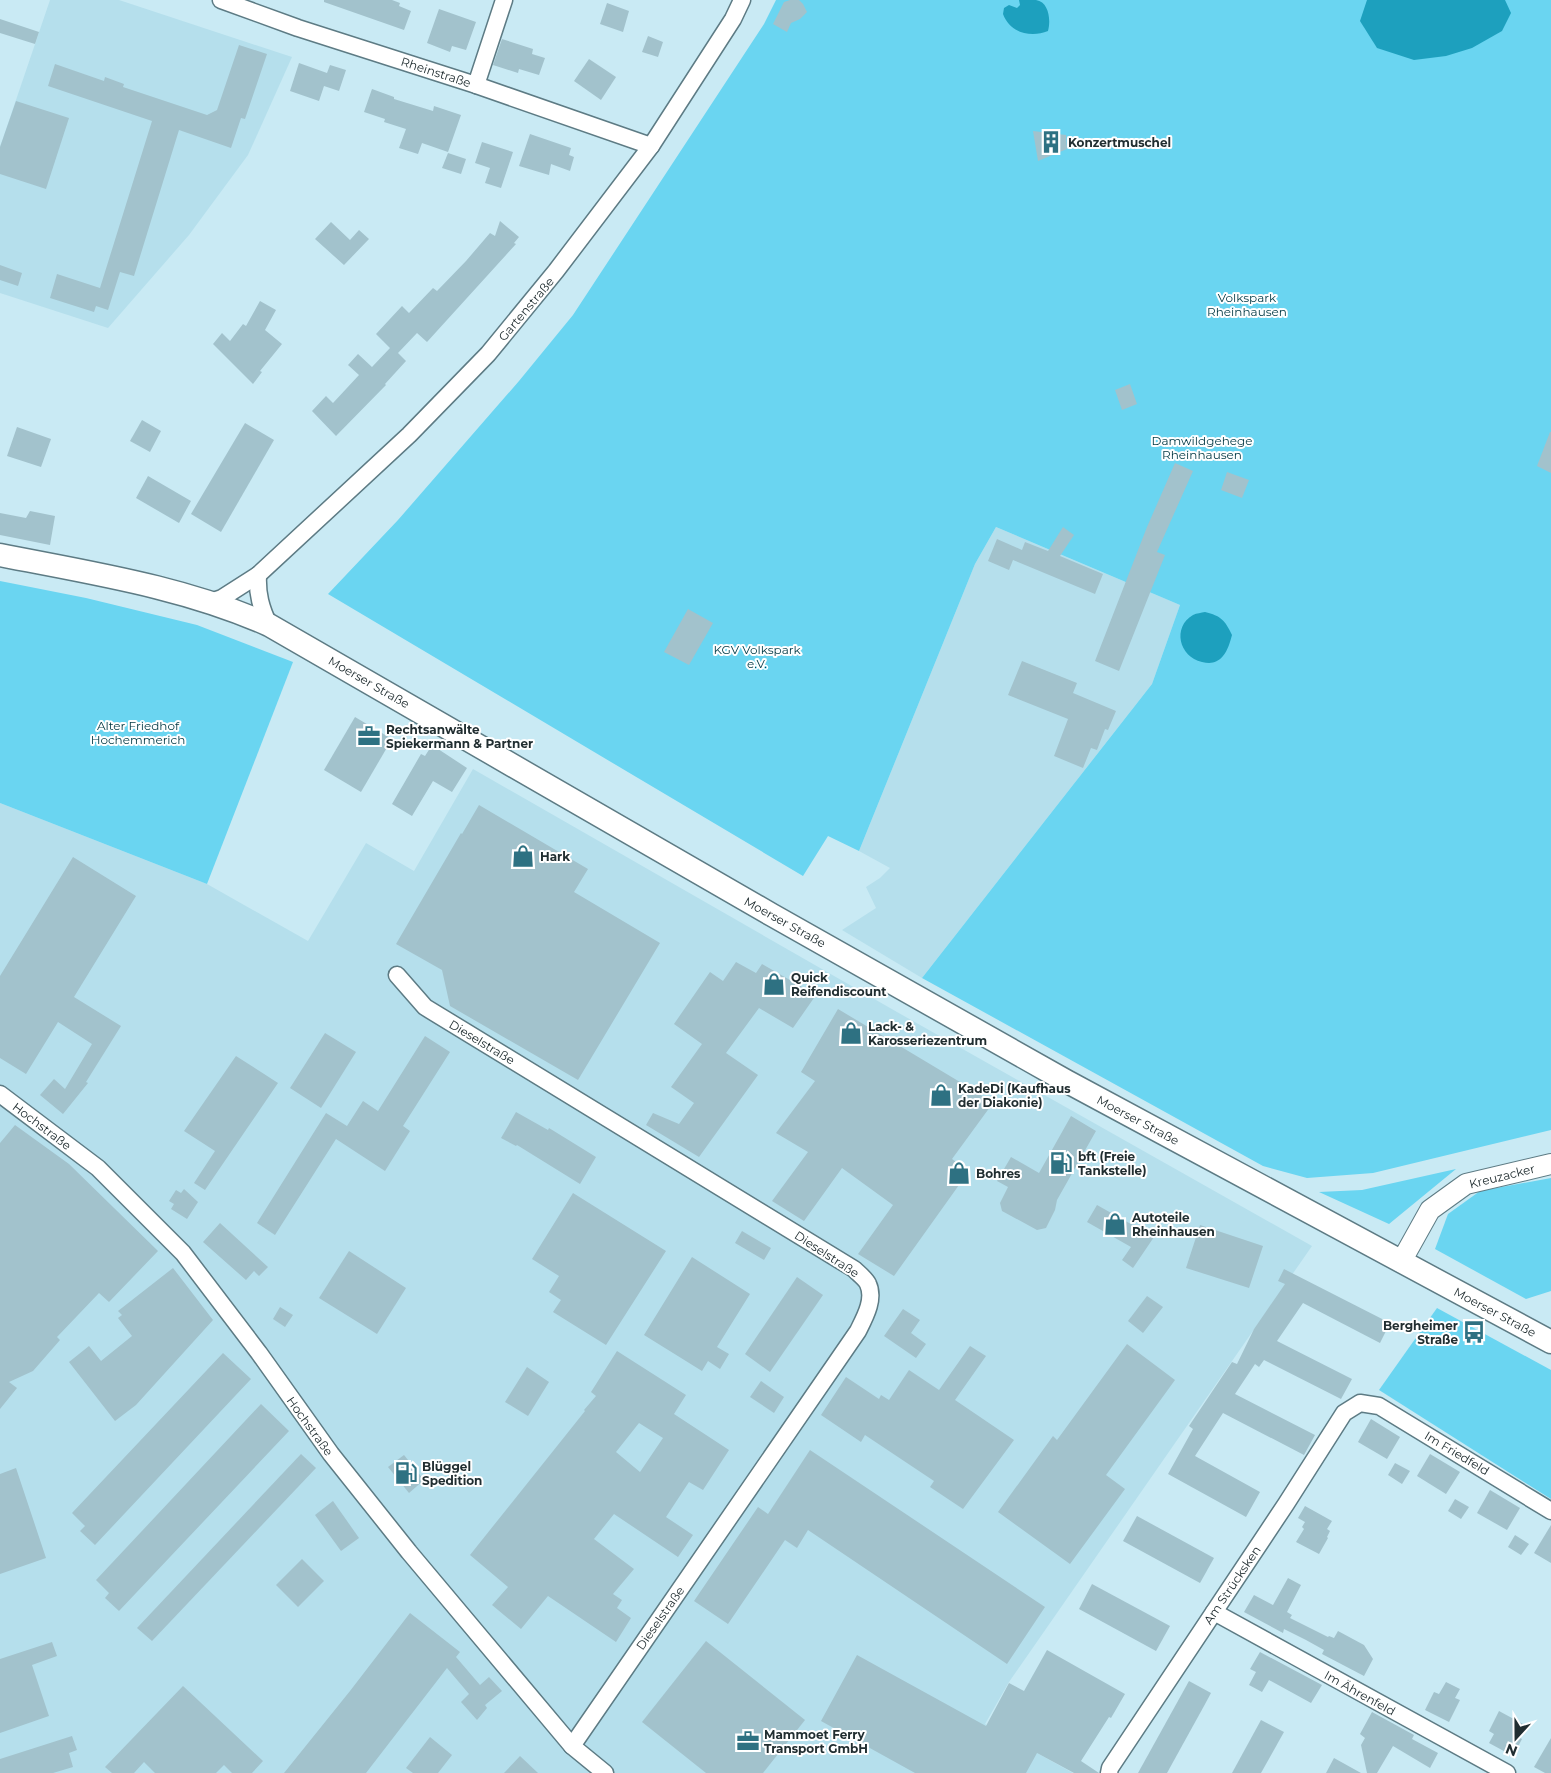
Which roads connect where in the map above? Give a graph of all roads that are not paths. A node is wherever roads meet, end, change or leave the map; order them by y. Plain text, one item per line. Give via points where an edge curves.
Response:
1 (220, 0) edge
2 (504, 0) edge
3 (742, 0) edge
4 (476, 85) junction
5 (651, 146) junction
6 (0, 555) edge
7 (258, 575) junction
8 (210, 602) junction
9 (269, 625) junction
10 (397, 975) dead end
11 (0, 1094) edge
12 (1551, 1164) edge
13 (1401, 1262) junction
14 (1551, 1342) edge
15 (1360, 1402) joint
16 (1551, 1511) edge
17 (1214, 1612) junction
18 (572, 1746) junction
19 (606, 1773) edge
20 (1110, 1773) edge
21 (1507, 1773) edge

1 - 4 street, Rheinstraße
2 - 4 street
3 - 5 street, Gartenstraße
4 - 5 street, Rheinstraße
5 - 7 street, Gartenstraße via 488,354 409,435
6 - 8 main road, Moerser Straße via 78,569
7 - 8 street, Gartenstraße
7 - 9 street via 259,600
8 - 9 main road, Moerser Straße
9 - 13 main road, Moerser Straße via 1066,1081
10 - 18 street, Dieselstraße via 425,1007 854,1269 868,1283 870,1300 858,1330
11 - 18 street, Hochstraße via 98,1168 184,1253 337,1462
12 - 13 street, Kreuzacker via 1466,1184 1430,1210
13 - 14 main road, Moerser Straße
15 - 16 street, Im Friedfeld via 1380,1406
15 - 17 street, Am Strücksken via 1344,1413
17 - 20 street, Am Strücksken via 1110,1768
17 - 21 street, Im Ährenfeld
18 - 19 street, Hochstraße

